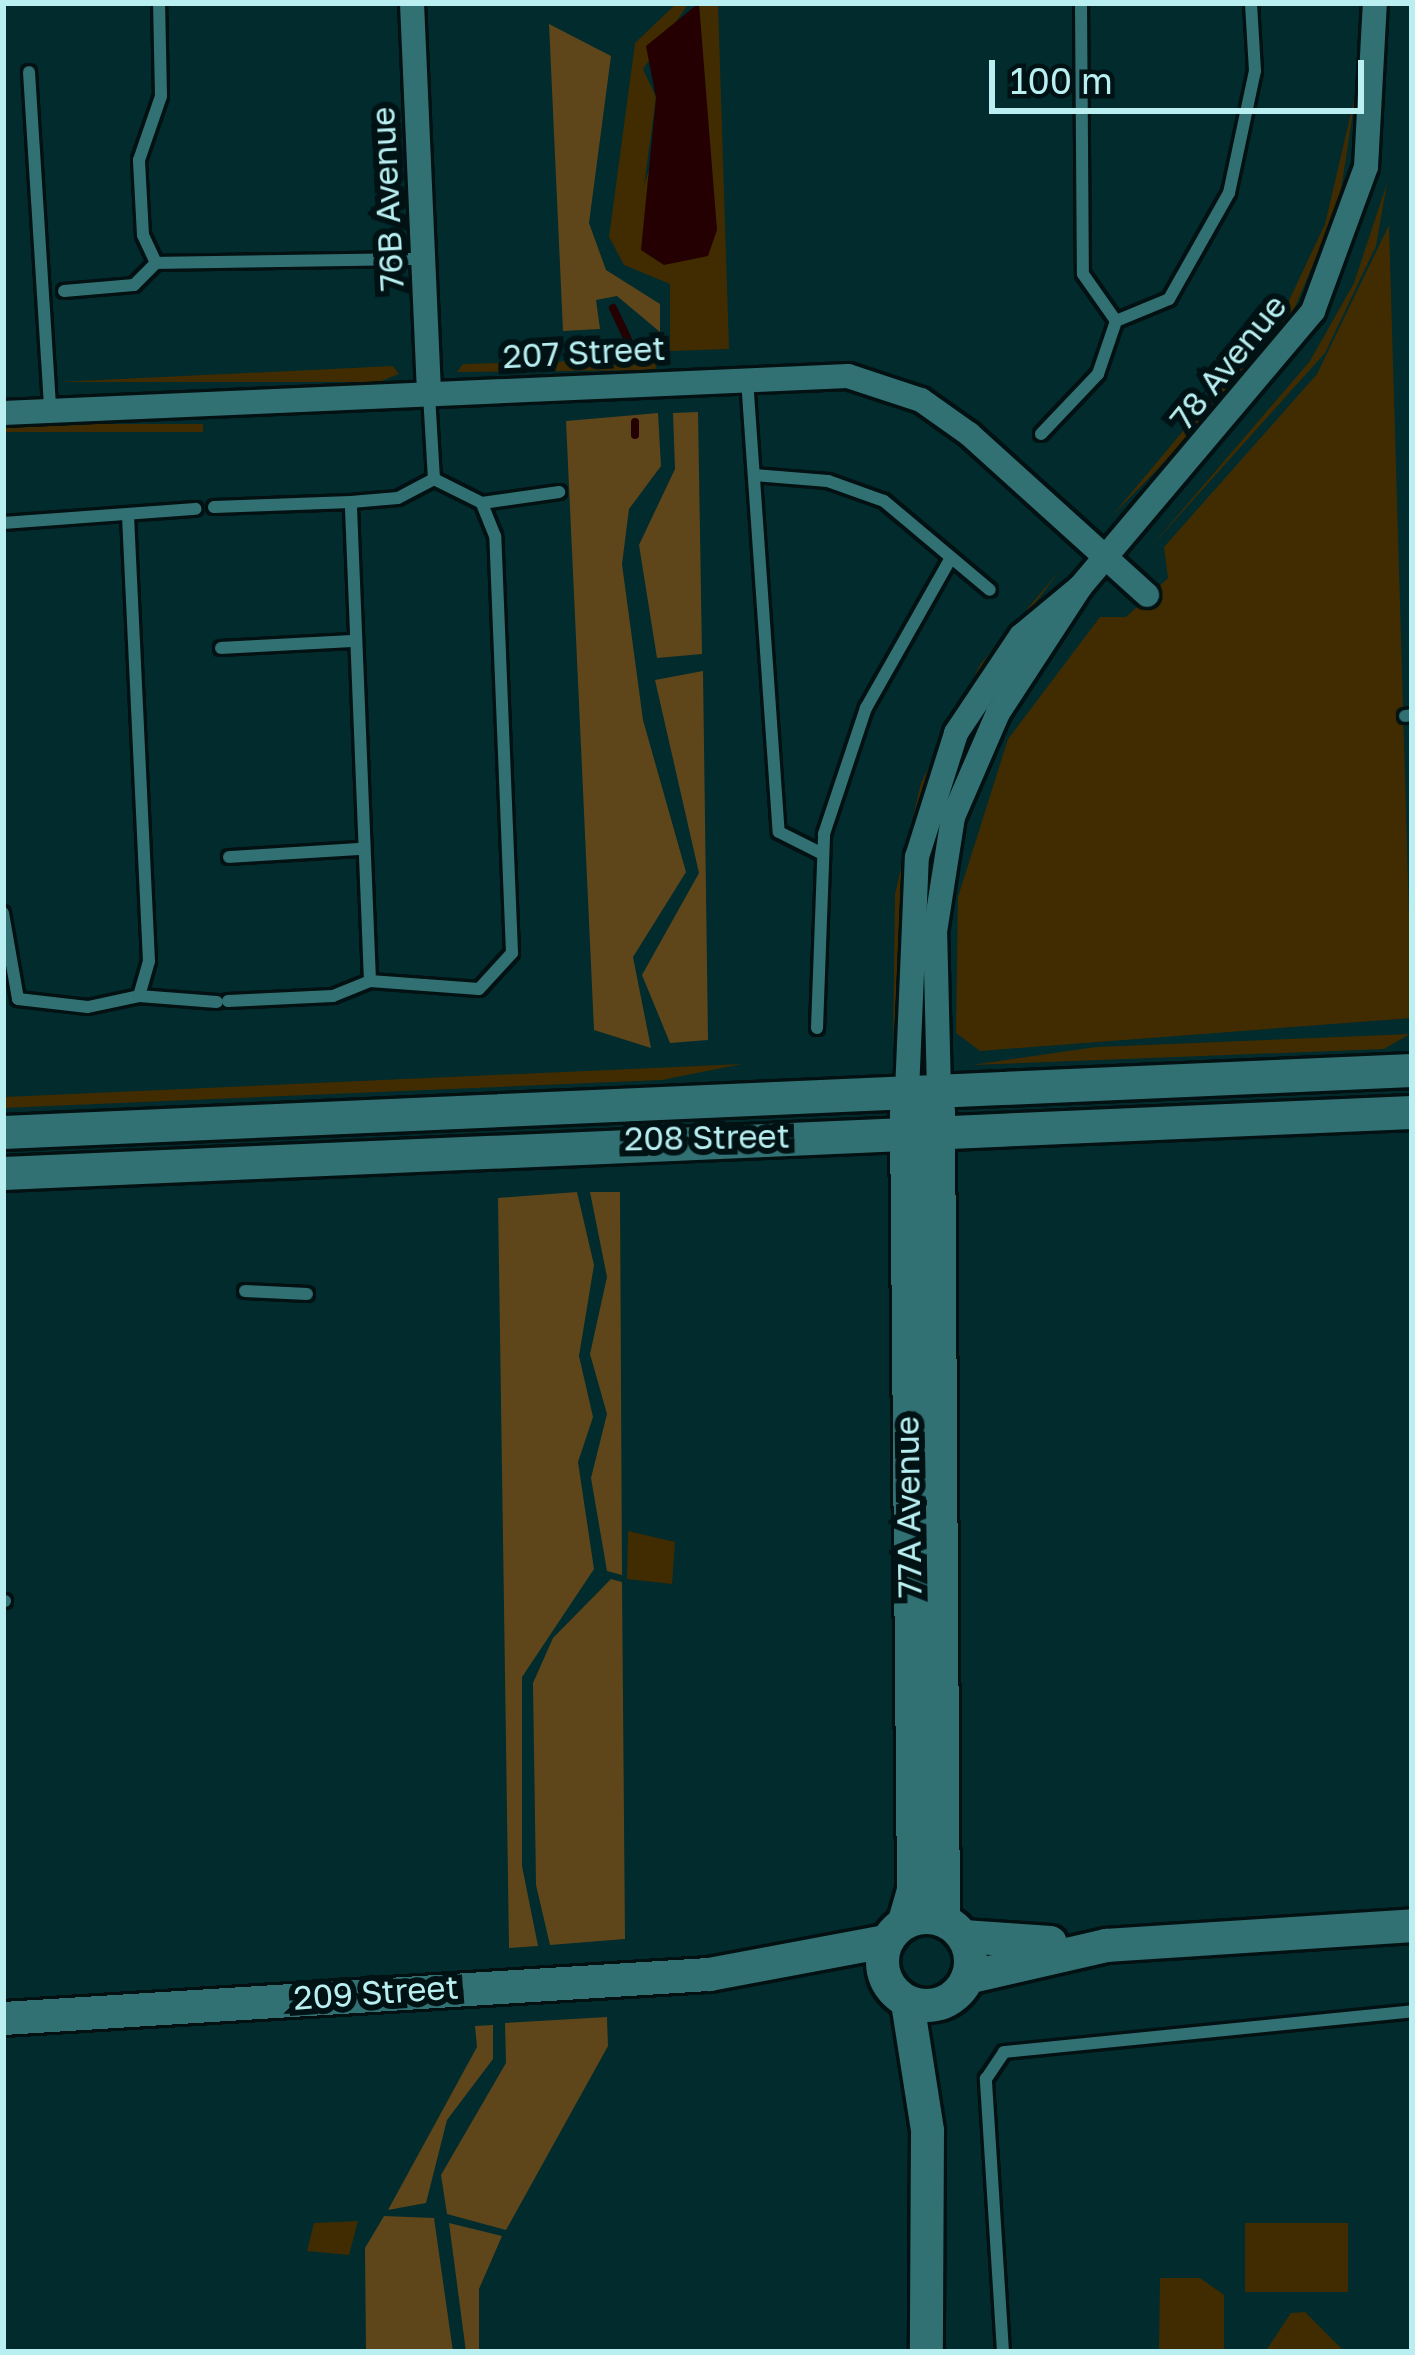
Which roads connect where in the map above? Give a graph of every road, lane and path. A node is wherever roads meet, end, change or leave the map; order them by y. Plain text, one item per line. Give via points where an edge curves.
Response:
1 (159, 3) edge
2 (412, 3) edge
3 (1081, 3) edge
4 (1251, 3) edge
5 (1375, 3) edge
6 (29, 72) dead end
7 (423, 259) junction
8 (156, 263) junction
9 (64, 291) dead end
10 (1116, 321) junction
11 (747, 377) junction
12 (429, 393) junction
13 (50, 410) junction
14 (3, 413) edge
15 (1041, 434) dead end
16 (754, 476) junction
17 (434, 479) junction
18 (559, 492) dead end
19 (351, 502) junction
20 (482, 503) junction
21 (214, 507) dead end
22 (195, 508) dead end
23 (128, 521) junction
24 (3, 523) edge
25 (951, 558) junction
26 (1106, 558) junction
27 (990, 590) dead end
28 (1147, 596) dead end
29 (351, 641) junction
30 (221, 648) dead end
31 (361, 849) junction
32 (821, 853) junction
33 (230, 857) dead end
34 (3, 913) edge
35 (370, 981) junction
36 (139, 996) junction
37 (18, 1000) junction
38 (3, 1008) edge
39 (817, 1028) dead end
40 (1405, 1063) edge
41 (923, 1091) junction
42 (1412, 1112) edge
43 (3, 1132) edge
44 (921, 1134) junction
45 (3, 1173) edge
46 (245, 1291) dead end
47 (307, 1294) dead end
48 (1412, 1925) edge
49 (953, 1927) junction
50 (894, 1931) junction
51 (1106, 1945) junction
52 (750, 1970) junction
53 (956, 1989) junction
54 (897, 1992) junction
55 (1412, 2011) edge
56 (3, 2018) edge
57 (927, 2130) junction
58 (926, 2352) edge
59 (1003, 2352) edge

1 - 8 lane via 161,96 139,160 142,235
2 - 7 street, 76B Avenue
3 - 10 lane via 1083,274
4 - 10 lane via 1255,71 1228,193 1169,299
5 - 26 street, 78 Avenue via 1374,126 1345,247 1270,373
6 - 13 lane
7 - 8 lane
7 - 12 street, 76B Avenue
8 - 9 lane via 134,285
10 - 15 lane via 1098,374
11 - 12 street, 207 Street
11 - 16 lane
11 - 26 street, 207 Street via 848,376 921,400
12 - 13 street, 207 Street
12 - 17 lane
13 - 14 street, 207 Street
16 - 25 lane via 855,487
16 - 32 lane via 779,832
17 - 19 lane via 411,495
17 - 20 lane
18 - 20 lane
19 - 21 lane
19 - 29 lane
20 - 35 lane via 495,536 512,953 479,989
22 - 23 lane
23 - 24 lane
23 - 36 lane via 149,961
25 - 27 lane
25 - 32 lane via 866,708
26 - 28 street, 207 Street
26 - 41 street, 78 Avenue via 998,713 953,817
29 - 30 lane
29 - 31 lane
31 - 33 lane
31 - 35 lane
32 - 39 lane
34 - 37 lane
35 - 36 lane via 333,996
36 - 37 lane via 88,1007
37 - 38 lane
40 - 41 street, 208 Street
41 - 43 street, 208 Street
41 - 44 street, 77A Avenue
42 - 44 street, 208 Street
44 - 45 street, 208 Street
44 - 49 street, 77A Avenue
44 - 50 street, 77A Avenue via 913,1888
46 - 47 lane
48 - 51 street
49 - 50 street, 209 Street
49 - 51 street
49 - 53 street, 77A Avenue
50 - 52 street, 209 Street
50 - 54 street, 77A Avenue
51 - 53 street
52 - 54 street, 209 Street
52 - 56 street, 209 Street
53 - 54 street, 209 Street
53 - 57 street, 77A Avenue
54 - 57 street
55 - 59 lane via 1004,2052 986,2079
57 - 58 street

